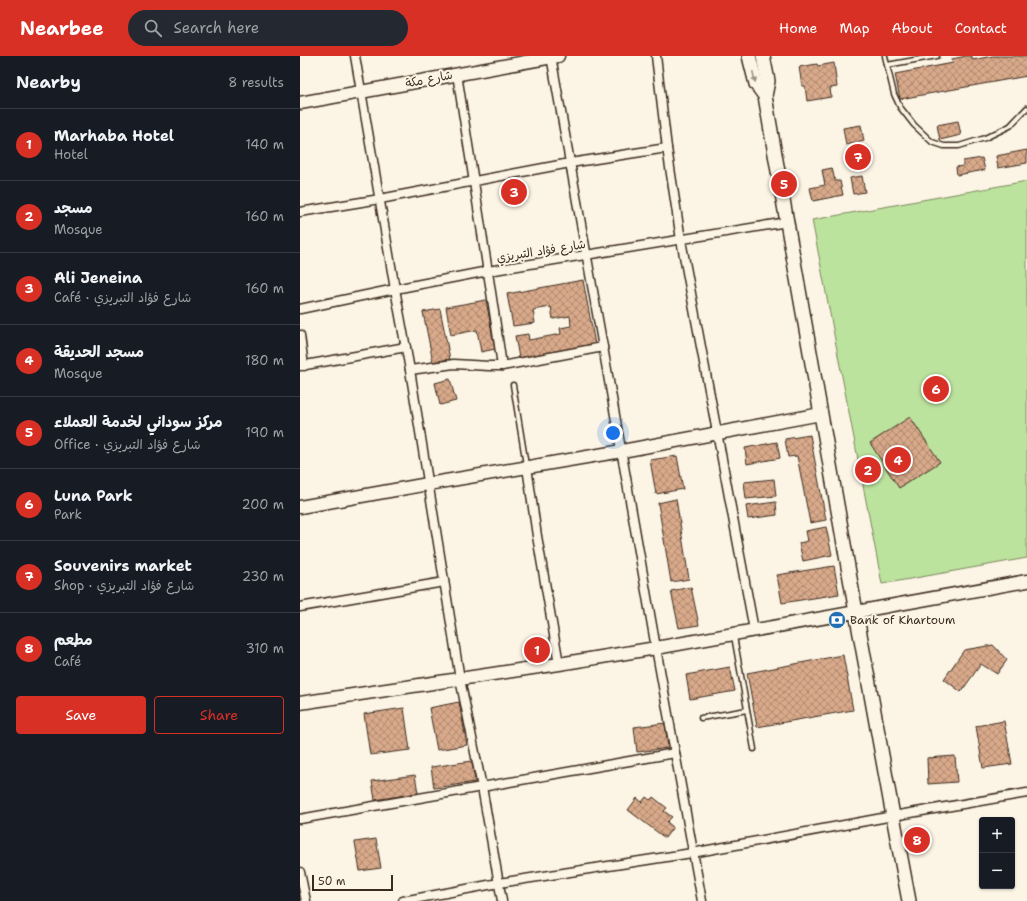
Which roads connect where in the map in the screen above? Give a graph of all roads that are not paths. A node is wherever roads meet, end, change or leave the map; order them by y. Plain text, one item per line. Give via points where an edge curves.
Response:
1 (355, 56) edge
2 (554, 56) edge
3 (656, 56) edge
4 (750, 56) edge
5 (763, 56) edge
6 (886, 56) edge
7 (937, 56) edge
8 (887, 65) junction
9 (457, 74) junction
10 (361, 92) junction
11 (765, 96) junction
12 (300, 103) edge
13 (1027, 108) edge
14 (667, 148) junction
15 (570, 163) junction
16 (473, 182) junction
17 (380, 199) junction
18 (300, 212) edge
19 (787, 222) junction
20 (681, 240) junction
21 (587, 256) junction
22 (488, 271) junction
23 (395, 289) junction
24 (300, 309) edge
25 (300, 335) edge
26 (604, 347) junction
27 (406, 348) junction
28 (302, 366) edge
29 (502, 366) junction
30 (410, 370) junction
31 (513, 385) dead end
32 (821, 414) junction
33 (717, 434) junction
34 (622, 451) junction
35 (527, 467) junction
36 (428, 484) junction
37 (300, 507) edge
38 (1027, 581) edge
39 (444, 582) junction
40 (300, 607) edge
41 (856, 612) junction
42 (754, 630) junction
43 (734, 633) junction
44 (656, 648) junction
45 (559, 664) junction
46 (460, 679) junction
47 (300, 703) edge
48 (747, 710) junction
49 (701, 718) dead end
50 (754, 749) dead end
51 (675, 753) junction
52 (482, 787) junction
53 (1027, 793) edge
54 (893, 816) junction
55 (300, 819) edge
56 (692, 852) junction
57 (300, 872) edge
58 (499, 883) junction
59 (306, 901) edge
60 (403, 901) edge
61 (502, 901) edge
62 (702, 901) edge
63 (909, 901) edge

1 - 10 street
2 - 9 street, شارع مكة
2 - 15 street
3 - 14 street
4 -> 11 main road via 756,84
5 - 11 main road via 768,81
6 - 8 lane
7 - 8 lane
8 - 13 lane via 900,107 932,142 944,146 959,146 985,138 1010,126
9 - 10 street, شارع مكة
9 - 16 street
10 - 12 street, شارع مكة
10 - 17 street
11 - 19 main road
14 - 15 street
14 - 20 street
15 - 16 street
15 - 21 street
16 - 17 street
16 - 22 street
17 - 18 street
17 - 23 street
19 - 20 street, شارع فؤاد التبريزي
19 - 32 main road
20 - 21 street, شارع فؤاد التبريزي
20 - 33 street
21 - 22 street, شارع فؤاد التبريزي
21 - 26 street
22 - 23 street, شارع فؤاد التبريزي
22 - 29 street
23 - 24 street, شارع فؤاد التبريزي
23 - 27 street
25 - 28 street
26 - 29 street
26 - 34 street
27 - 28 street
27 - 30 street
29 - 30 street via 454,364
30 - 36 street
31 - 35 lane
32 - 33 street
32 - 41 main road
33 - 34 street
33 - 42 street
34 - 35 street
34 - 44 street
35 - 36 street
35 - 45 street
36 - 37 street
36 - 39 street
38 - 41 street
39 - 40 street
39 - 46 street
41 - 42 street
41 - 54 main road
42 - 43 street
43 - 44 street
43 - 48 lane
44 - 45 street
44 - 51 street
45 - 46 street
46 - 47 street
46 - 52 street
48 - 49 lane
48 - 50 lane
51 - 52 street
51 - 56 street
52 - 55 street
52 - 58 street
53 - 54 street
54 - 56 street
54 - 63 main road
56 - 58 street
56 - 62 street
57 - 59 street
58 - 60 street
58 - 61 street

